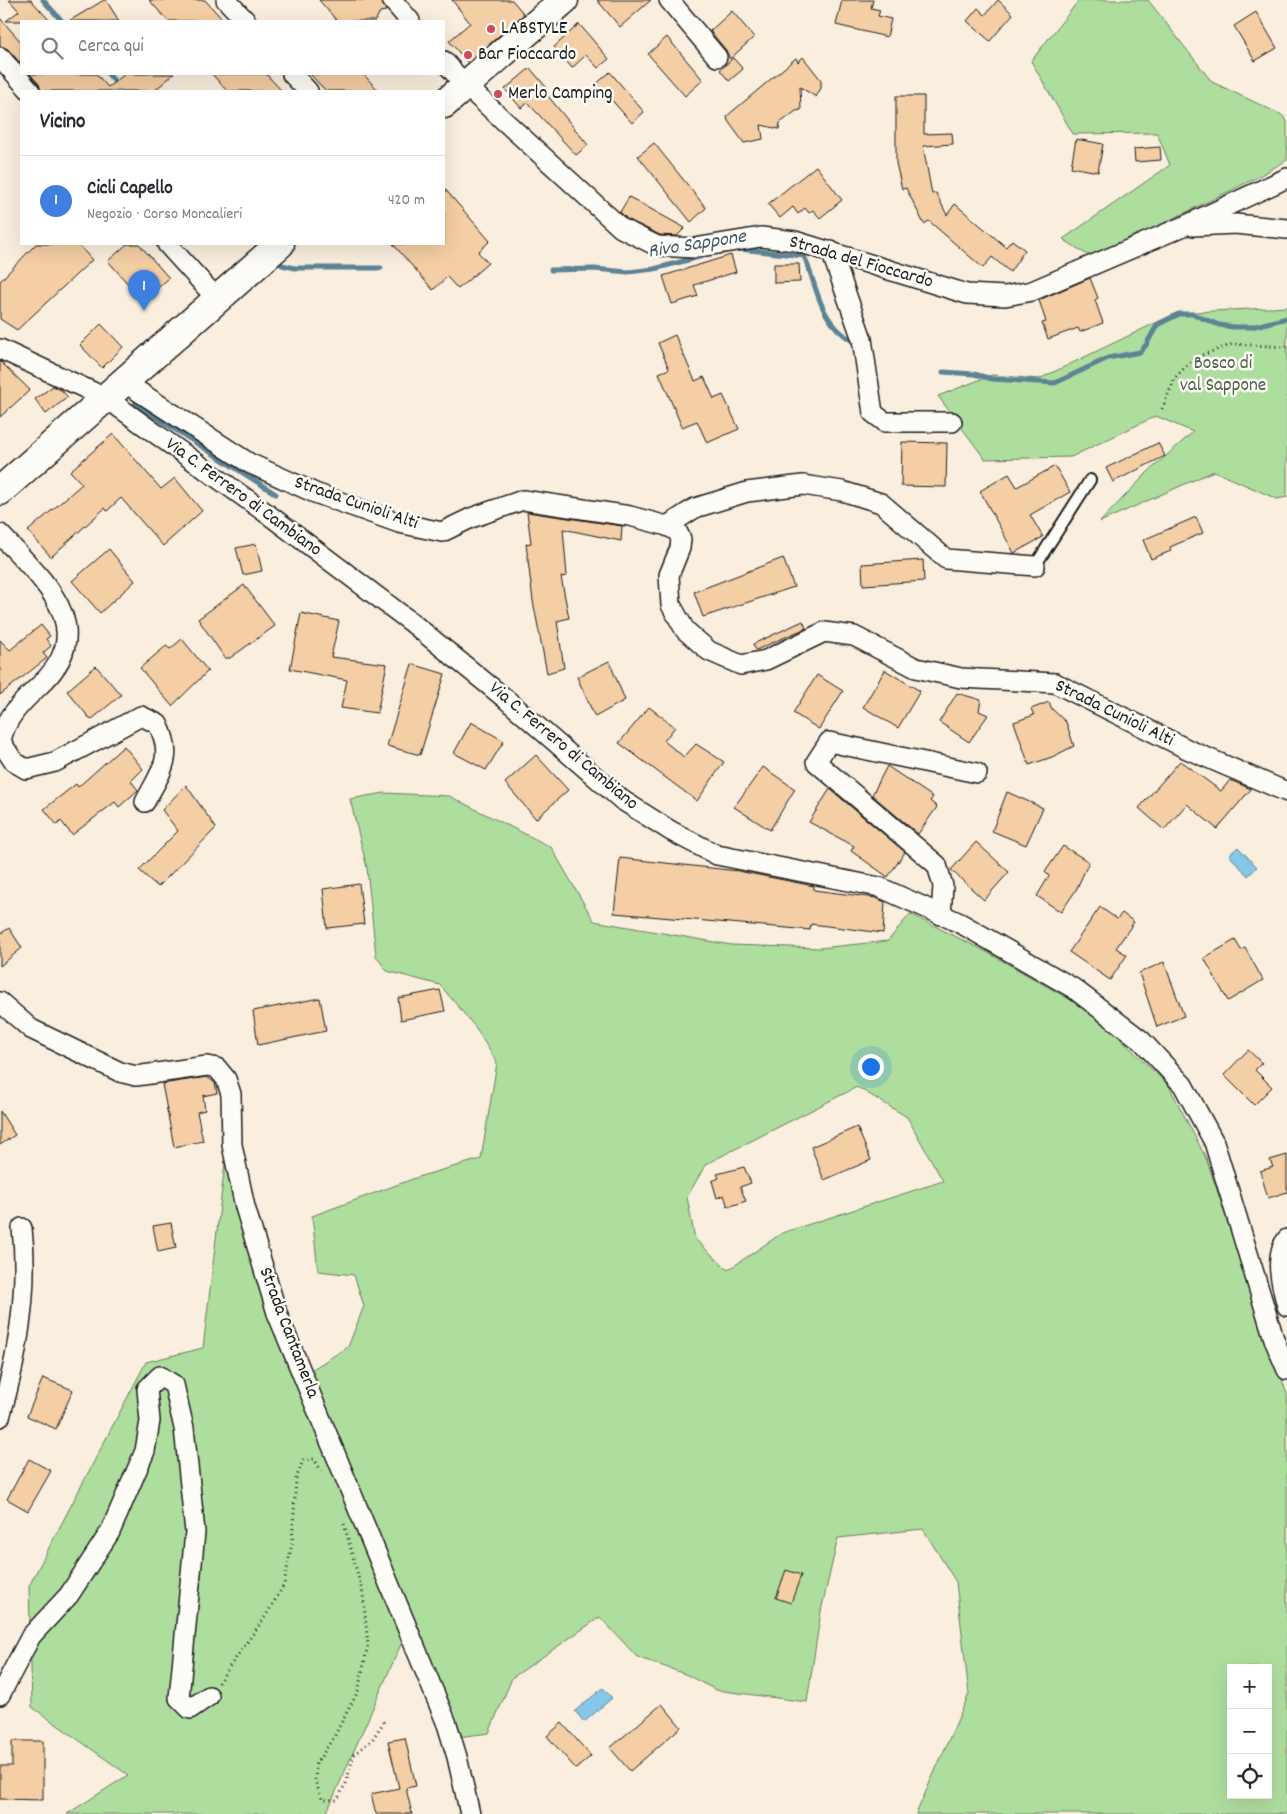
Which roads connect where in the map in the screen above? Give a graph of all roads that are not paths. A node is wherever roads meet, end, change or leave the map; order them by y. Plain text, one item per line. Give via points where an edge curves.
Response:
1 (226, 0) edge
2 (392, 0) edge
3 (564, 0) edge
4 (668, 0) edge
5 (245, 20) edge
6 (409, 20) edge
7 (0, 57) edge
8 (716, 57) dead end
9 (445, 62) edge
10 (293, 75) edge
11 (465, 85) junction
12 (29, 90) edge
13 (307, 90) edge
14 (445, 103) edge
15 (1287, 178) edge
16 (1184, 226) junction
17 (1287, 229) edge
18 (168, 245) edge
19 (279, 245) edge
20 (831, 251) junction
21 (218, 300) junction
22 (0, 349) edge
23 (115, 390) junction
24 (952, 422) dead end
25 (1090, 480) dead end
26 (0, 491) edge
27 (667, 526) junction
28 (0, 534) edge
29 (1035, 566) joint
30 (0, 742) edge
31 (977, 773) dead end
32 (1287, 792) edge
33 (145, 802) dead end
34 (941, 915) junction
35 (0, 1002) edge
36 (22, 1228) dead end
37 (1287, 1239) edge
38 (1287, 1306) edge
39 (1287, 1370) edge
40 (0, 1417) edge
41 (0, 1696) edge
42 (209, 1696) road end
43 (470, 1814) edge

1 - 5 street
2 - 6 street
3 - 11 main road
4 - 8 street
7 - 12 street
9 - 11 street, Strada del Fioccardo
10 - 13 street
11 - 14 main road
11 - 20 street, Strada del Fioccardo via 622,228 657,246 694,248 761,237 795,241
15 - 16 street, Strada del Fioccardo
16 - 17 street, Strada del Fioccardo via 1235,224
16 - 20 street, Strada del Fioccardo via 1032,291 1005,296 967,294
18 - 21 street
19 - 21 main road
20 - 24 street via 862,339 873,414 885,422
21 - 23 main road
22 - 23 street
23 - 26 main road
23 - 27 street, Strada Cunioli Alti via 249,464 399,523 442,532 523,500 630,516
23 - 34 street, Via C. Ferrero di Cambiano via 269,515 411,622 622,800 716,855 879,887
25 - 29 lane
27 - 29 street via 695,508 747,492 803,486 842,491 881,503 946,559
27 - 32 street, Strada Cunioli Alti via 677,531 681,539 669,574 671,605 685,630 709,651 741,665 766,660 824,632 854,636 916,668 961,678 1055,683 1187,749
28 - 30 street via 45,583 62,607 67,642 61,659 47,679 20,703 2,731
30 - 33 street via 14,762 26,769 55,762 142,716 158,724 166,740 166,762
31 - 34 street via 829,742 816,762 937,865 944,886
34 - 39 street, Via C. Ferrero di Cambiano via 1073,988 1141,1040 1183,1085 1214,1142 1275,1342
35 - 43 street, Strada Cantamerla via 31,1029 120,1072 136,1076 207,1066 217,1068 226,1079 231,1094 232,1145 245,1207 277,1313 447,1724
36 - 40 street via 25,1251 21,1320
37 - 38 street via 1280,1264
41 - 42 street via 31,1636 69,1595 110,1532 145,1451 150,1421 147,1389 160,1376 174,1385 184,1428 195,1532 179,1698 190,1710

